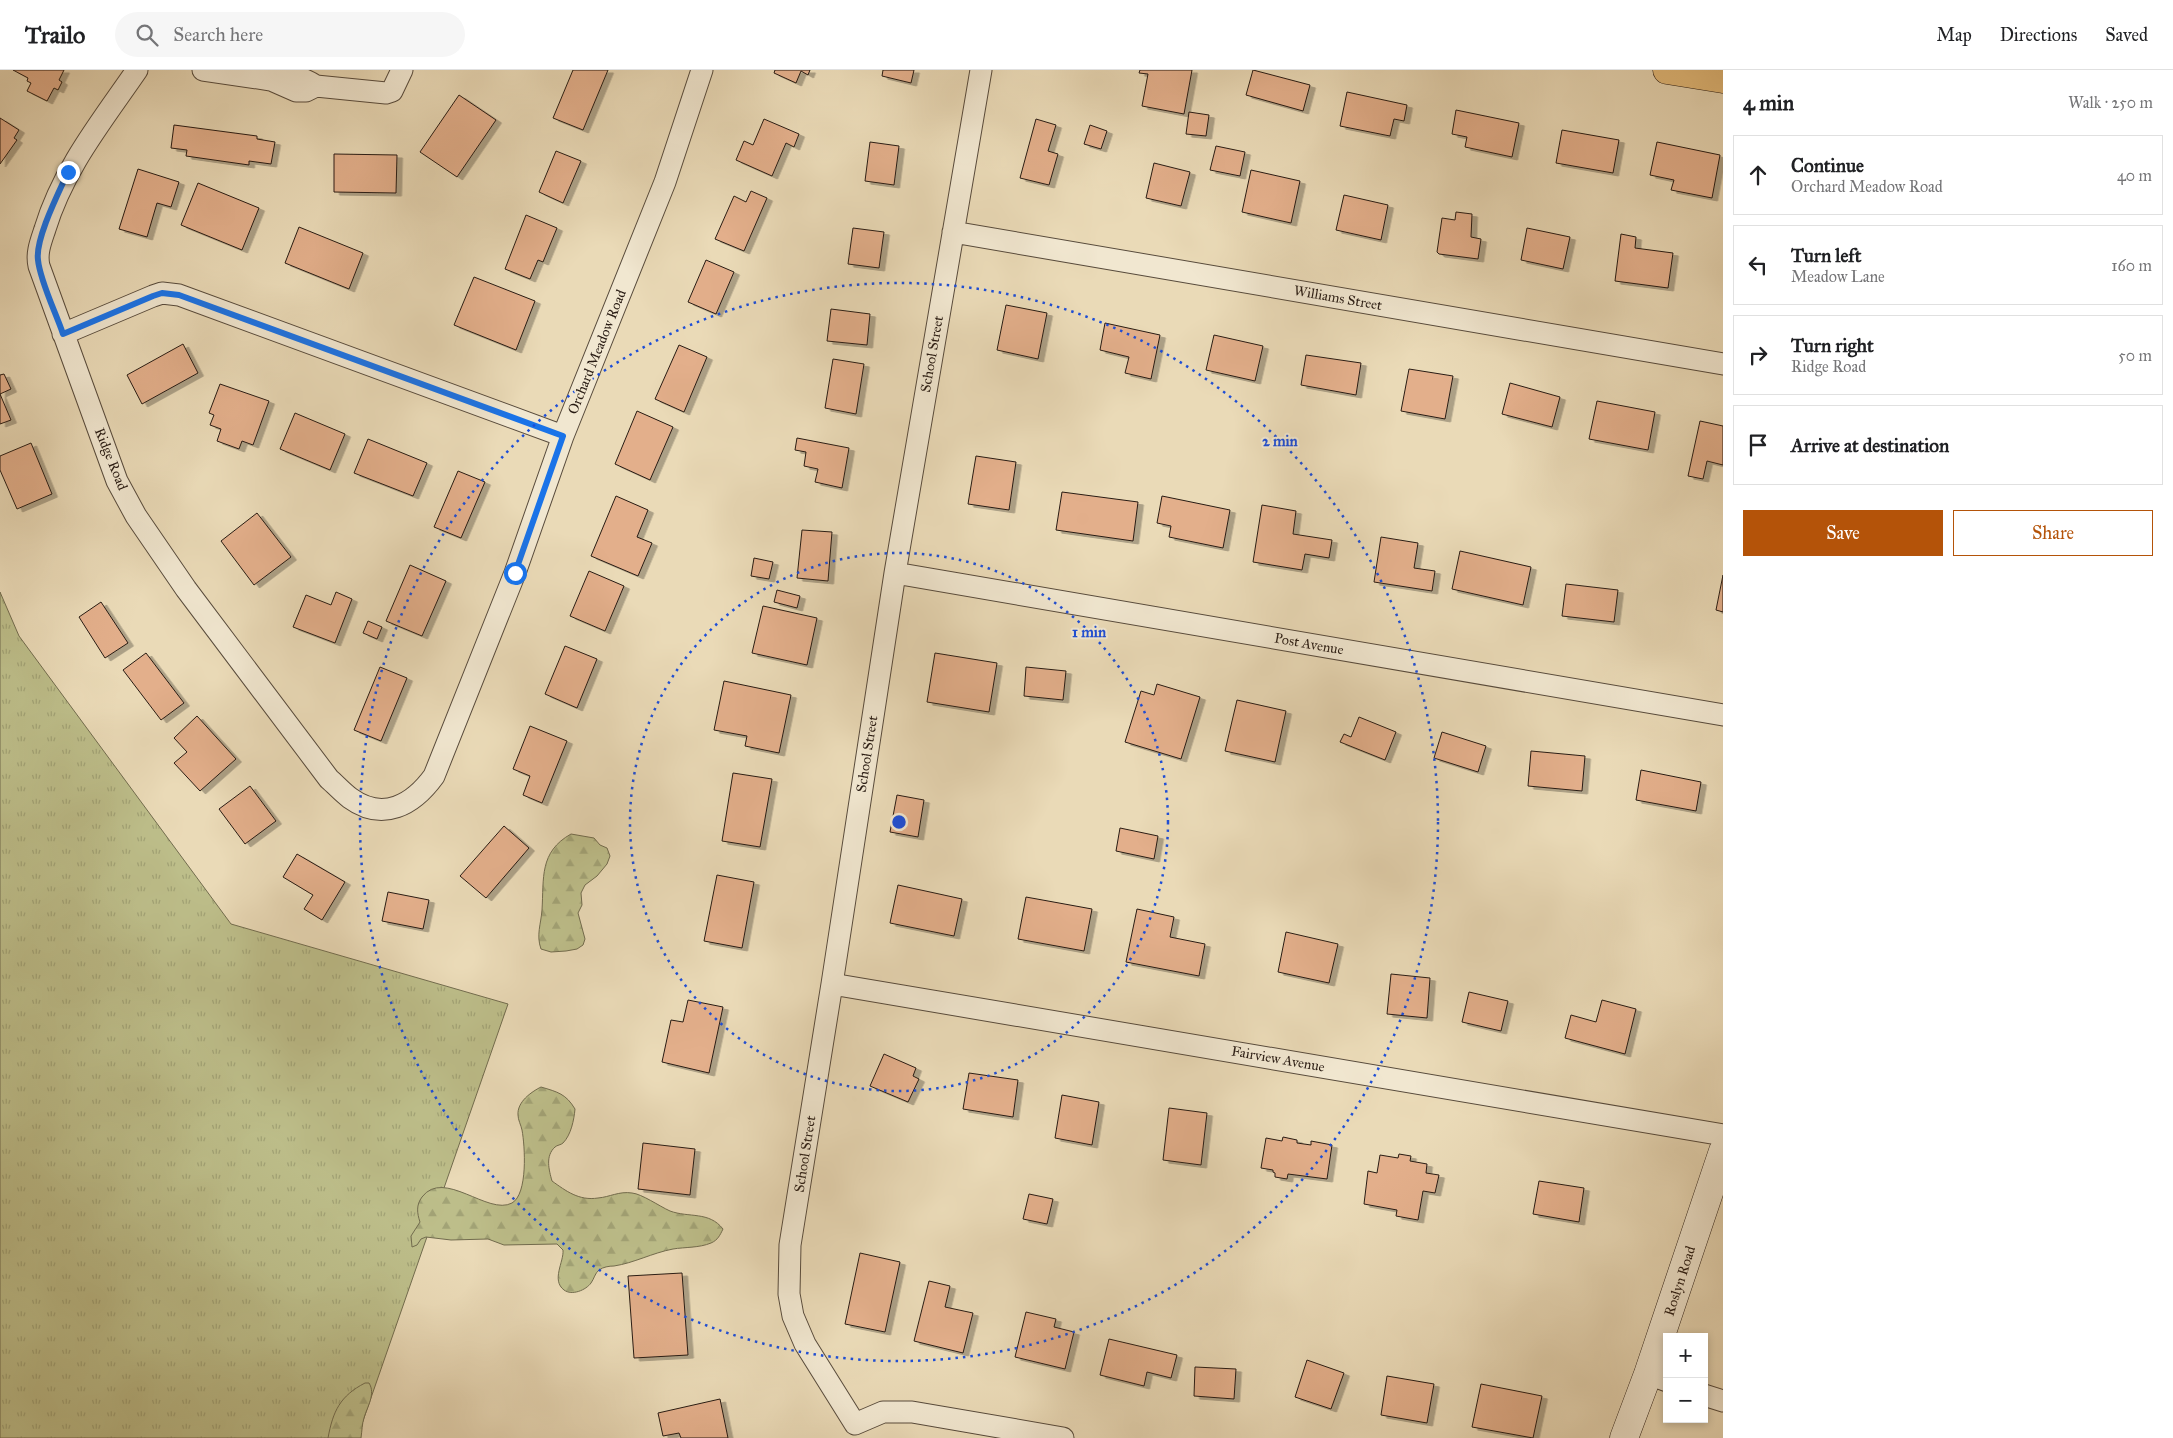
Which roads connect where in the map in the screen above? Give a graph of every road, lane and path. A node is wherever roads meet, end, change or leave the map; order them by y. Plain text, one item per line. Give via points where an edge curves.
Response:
1 (137, 70) edge
2 (203, 70) edge
3 (402, 70) edge
4 (702, 70) edge
5 (981, 70) edge
6 (1667, 70) edge
7 (1723, 79) edge
8 (953, 232) junction
9 (63, 334) junction
10 (1723, 364) edge
11 (563, 436) junction
12 (895, 573) junction
13 (1723, 715) edge
14 (361, 804) joint
15 (832, 984) junction
16 (1723, 1135) edge
17 (1723, 1150) edge
18 (1658, 1377) edge
19 (1708, 1395) edge
20 (1723, 1401) edge
21 (852, 1431) edge
22 (1063, 1438) edge
23 (1624, 1438) edge

1 - 9 street, Ridge Road via 72,163 40,246 39,266
2 - 3 street via 272,80 296,91 316,86 386,93 392,91
4 - 11 street, Orchard Meadow Road via 665,182
5 - 8 street, School Street
6 - 7 main road
8 - 10 street, Williams Street
8 - 12 street, School Street
9 - 11 street via 153,296 162,293 179,295
9 - 14 street, Ridge Road via 118,480 136,516 186,589 329,779
11 - 14 street, Orchard Meadow Road via 515,573 434,776 408,803 382,810
12 - 13 street, Post Avenue
12 - 15 street, School Street
15 - 16 street, Fairview Avenue
15 - 21 street, School Street via 790,1245 789,1294 804,1344
17 - 18 main road, Roslyn Road
18 - 23 main road, Roslyn Road
19 - 20 street
21 - 22 street via 882,1412 912,1412

